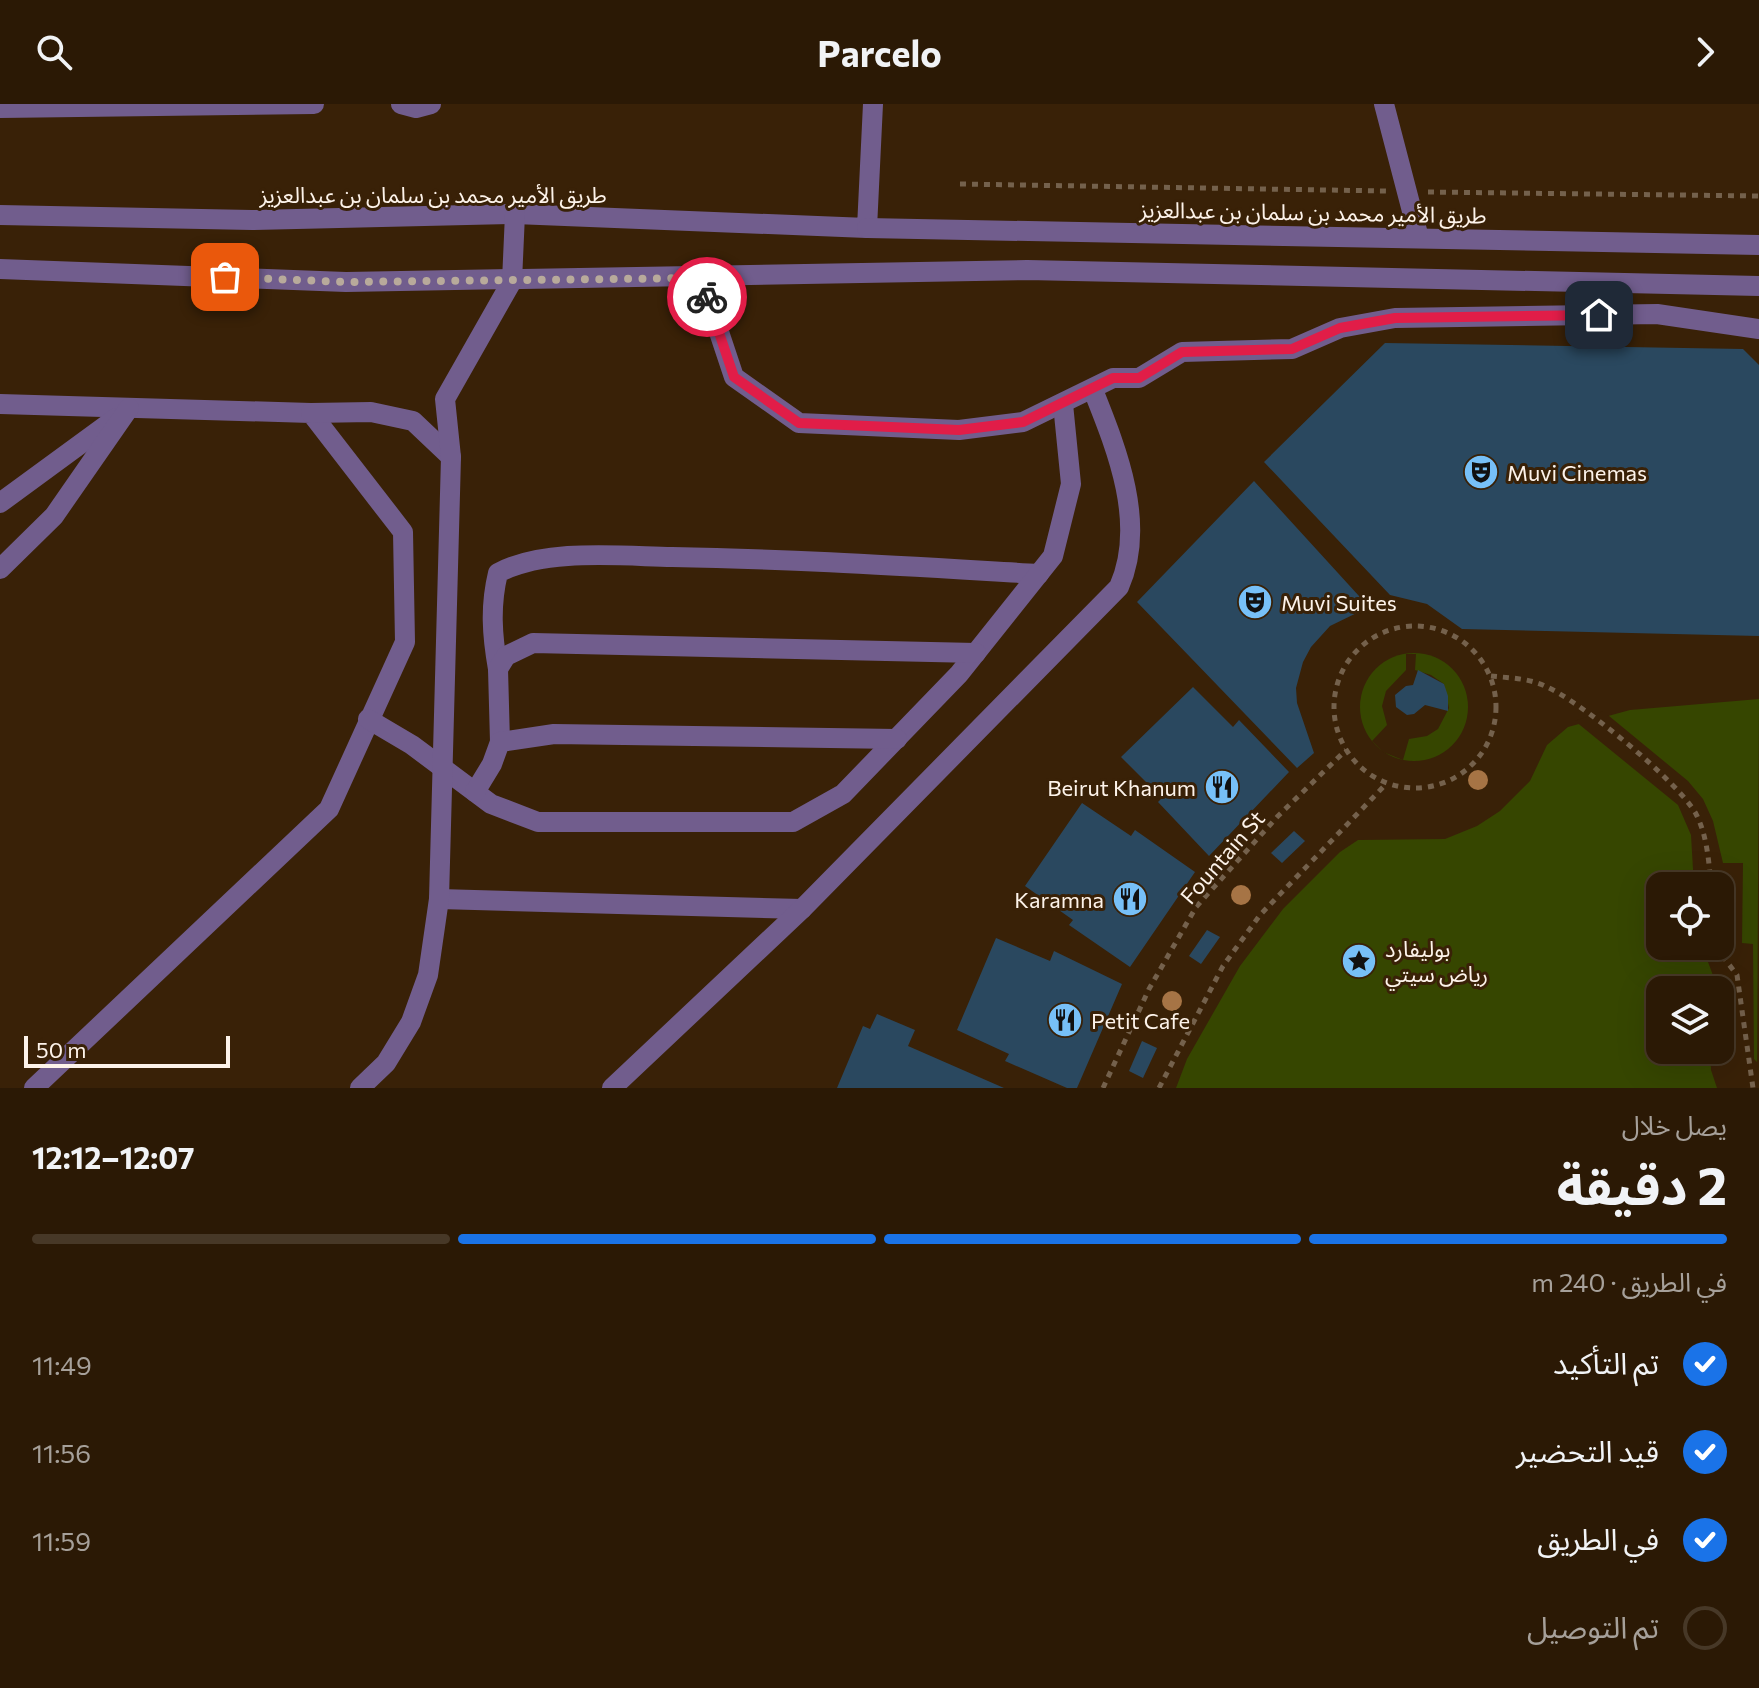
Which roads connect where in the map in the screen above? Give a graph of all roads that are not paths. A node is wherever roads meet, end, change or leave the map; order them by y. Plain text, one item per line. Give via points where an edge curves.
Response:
1 (314, 104) edge
2 (401, 104) edge
3 (431, 104) edge
4 (873, 104) edge
5 (1384, 104) edge
6 (0, 108) edge
7 (515, 214) junction
8 (0, 215) edge
9 (867, 228) junction
10 (1419, 238) junction
11 (1759, 245) edge
12 (0, 269) edge
13 (701, 278) junction
14 (512, 281) junction
15 (1759, 286) edge
16 (1759, 329) edge
17 (1093, 390) junction
18 (0, 404) edge
19 (1063, 404) junction
20 (129, 408) junction
21 (311, 413) junction
22 (451, 457) junction
23 (0, 503) edge
24 (0, 569) edge
25 (1039, 574) junction
26 (976, 653) junction
27 (498, 669) junction
28 (368, 719) junction
29 (897, 739) junction
30 (500, 742) junction
31 (442, 767) junction
32 (475, 792) junction
33 (439, 899) junction
34 (802, 909) junction
35 (34, 1088) edge
36 (360, 1088) edge
37 (612, 1088) edge

1 - 6 street
2 - 3 street
4 - 9 street
5 - 10 street
7 - 8 street, طريق الأمير محمد بن سلمان بن عبدالعزيز via 252,220
7 - 9 street, طريق الأمير محمد بن سلمان بن عبدالعزيز
7 - 14 street
9 - 10 street, طريق الأمير محمد بن سلمان بن عبدالعزيز
10 - 11 street, طريق الأمير محمد بن سلمان بن عبدالعزيز
12 - 14 street via 346,282
13 - 14 street
13 - 15 street via 1027,270
13 - 19 street via 734,377 799,423 959,430 1023,422
14 - 22 street via 445,399
16 - 17 street via 1657,314 1395,318 1340,328 1292,349 1182,352 1139,378 1113,378
17 - 19 street
17 - 34 street via 1120,457 1128,505 1130,563 1119,587
18 - 20 street
19 - 25 street via 1071,484 1053,556
20 - 21 street
20 - 23 street
20 - 24 street via 54,516
21 - 22 street via 371,412 413,421
21 - 28 street via 403,532 405,642
22 - 31 street
25 - 26 street
25 - 27 street via 736,558 599,556 518,562 498,573 492,596
26 - 27 street via 533,643 506,656
26 - 29 street
27 - 30 street
28 - 31 street
28 - 35 street via 329,809
29 - 30 street via 554,734
29 - 32 street via 843,794 793,822 538,822
30 - 32 street
31 - 32 street
31 - 33 street
33 - 34 street
33 - 36 street via 428,975 411,1022 386,1063
34 - 37 street

